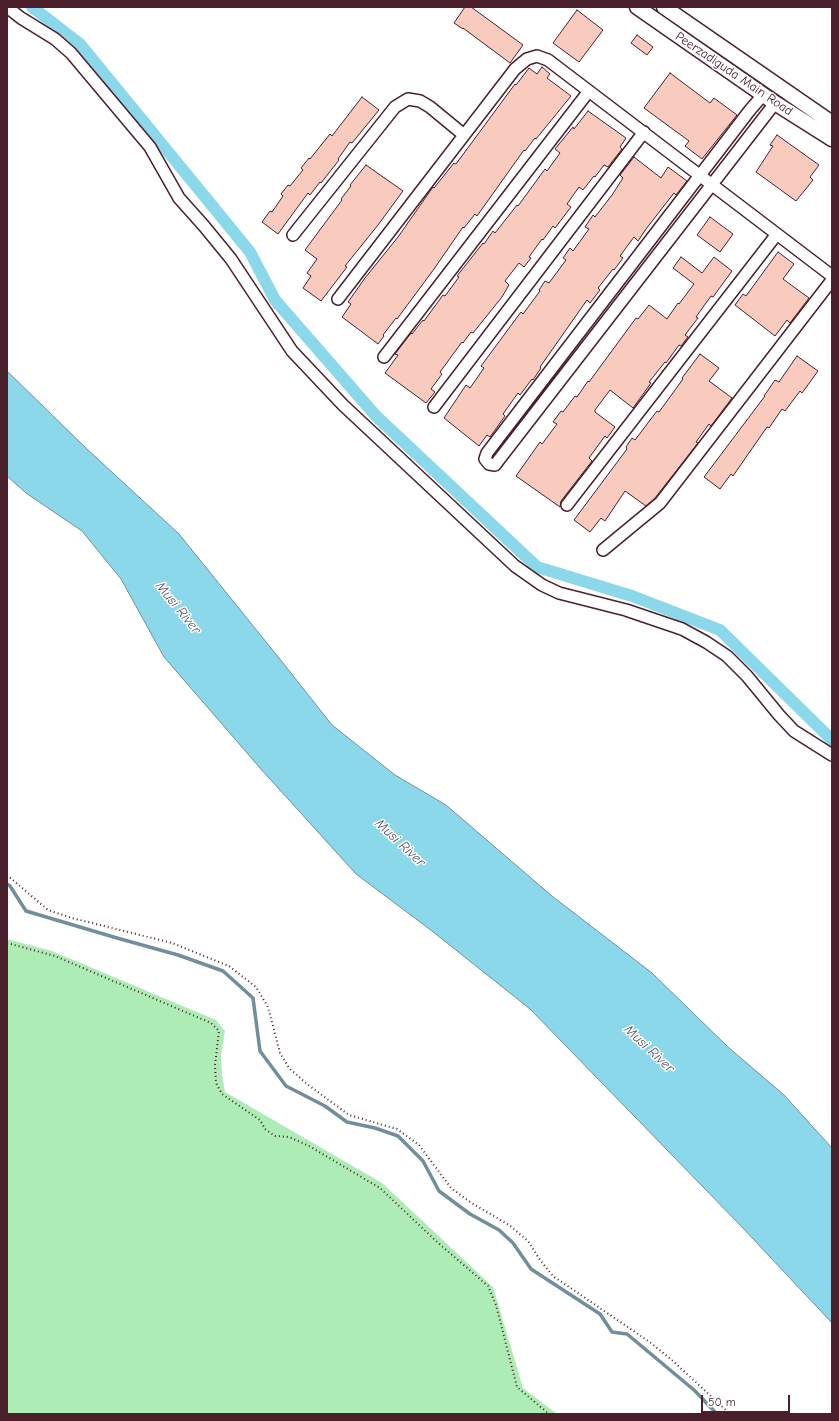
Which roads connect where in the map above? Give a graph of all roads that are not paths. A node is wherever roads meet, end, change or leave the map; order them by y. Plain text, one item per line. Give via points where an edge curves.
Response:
1 (7, 7) edge
2 (637, 7) edge
3 (664, 7) edge
4 (589, 91) junction
5 (763, 95) junction
6 (775, 103) junction
7 (832, 123) edge
8 (644, 132) junction
9 (464, 135) junction
10 (832, 139) edge
11 (700, 175) junction
12 (712, 184) junction
13 (293, 234) dead end
14 (777, 234) junction
15 (832, 276) edge
16 (832, 280) edge
17 (338, 299) dead end
18 (384, 357) dead end
19 (434, 407) dead end
20 (567, 506) dead end
21 (603, 550) dead end
22 (832, 755) edge

1 - 22 street via 55,39 71,53 150,147 179,198 231,259 292,351 343,405 515,566 542,585 559,593 626,610 682,629 706,642 727,656 747,676 794,730
2 - 5 street, Peerzadiguda Main Road
3 - 7 street
4 - 8 street
4 - 9 street via 548,60 536,56 527,59 515,69
4 - 18 street
5 - 6 street, Peerzadiguda Main Road
5 - 11 street
6 - 10 street, Peerzadiguda Main Road
6 - 12 street
8 - 11 street
8 - 19 street
9 - 13 street via 420,101 408,99 394,107
9 - 17 street
11 - 12 street
11 - 12 street via 487,453 485,459 489,464 495,465
12 - 14 street
14 - 15 street
14 - 20 street
16 - 21 street via 660,502

